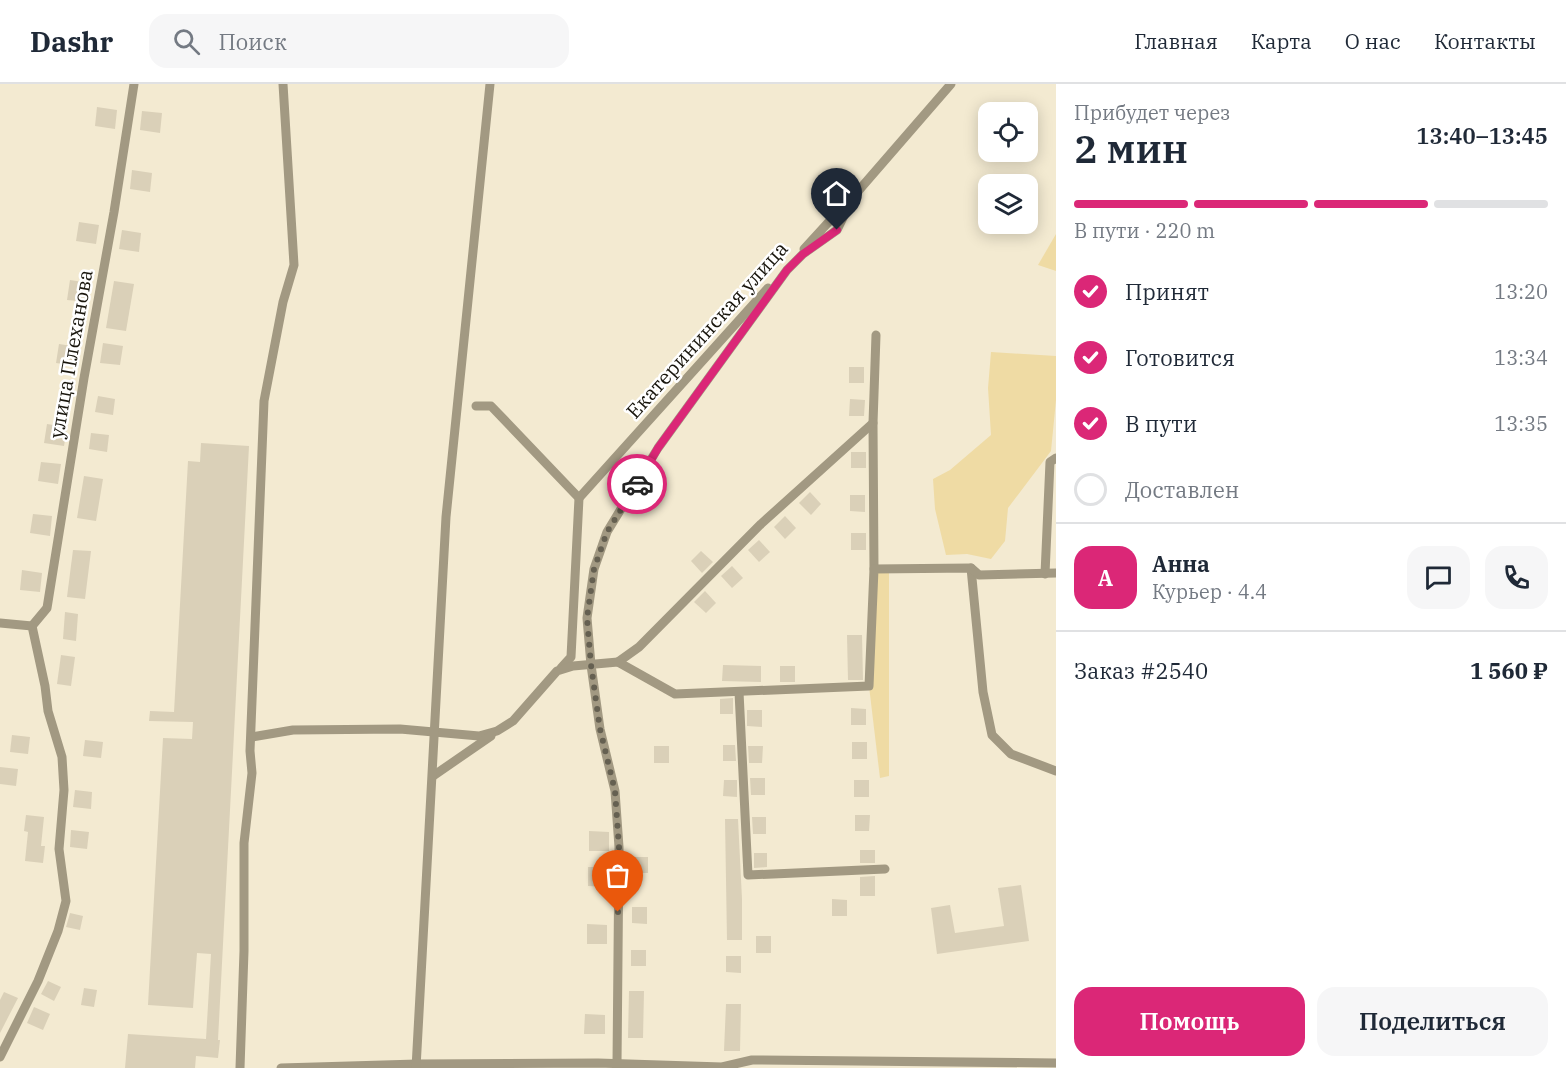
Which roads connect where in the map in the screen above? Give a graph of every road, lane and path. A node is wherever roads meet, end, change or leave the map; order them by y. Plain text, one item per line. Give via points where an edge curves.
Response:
1 (134, 84) edge
2 (283, 84) edge
3 (490, 84) edge
4 (952, 84) edge
5 (876, 335) dead end
6 (476, 406) dead end
7 (873, 423) junction
8 (1056, 458) edge
9 (579, 498) junction
10 (971, 568) junction
11 (874, 569) junction
12 (1056, 573) edge
13 (1045, 574) junction
14 (0, 623) edge
15 (32, 626) junction
16 (618, 662) junction
17 (591, 665) junction
18 (739, 692) junction
19 (513, 721) junction
20 (435, 734) junction
21 (252, 736) junction
22 (1056, 771) edge
23 (433, 776) junction
24 (885, 869) dead end
25 (0, 1057) edge
26 (1056, 1063) edge
27 (617, 1064) junction
28 (416, 1066) edge
29 (598, 1066) edge
30 (240, 1068) edge
31 (280, 1068) edge

1 - 15 street, улица Плеханова via 47,608
2 - 21 street via 294,265 264,401
3 - 20 street via 446,517
4 - 9 street, Екатерининская улица
4 - 17 street, Екатерининская улица via 853,197 837,230 787,270 658,448 607,532 594,569 587,618
5 - 7 street
6 - 9 street via 491,406
7 - 11 street
7 - 16 street via 761,524 639,647
8 - 13 street via 1050,462
9 - 19 street via 571,657
10 - 11 street
10 - 13 street via 980,575
10 - 22 street via 983,692 992,735 1011,754
11 - 18 street via 869,686
12 - 13 street
14 - 15 street
15 - 25 street via 48,711 62,757 64,790 59,849 66,901 38,981
16 - 17 street
16 - 18 street via 675,694
17 - 19 street via 557,671
17 - 27 street, Екатерининская улица via 600,729 615,791 619,847
18 - 24 street via 748,875
19 - 20 street via 479,736
19 - 23 street
20 - 21 street via 400,729 293,730
20 - 23 street
21 - 30 street via 244,843
23 - 28 street
26 - 27 street via 752,1060 722,1068
27 - 29 street
28 - 29 street
28 - 31 street

